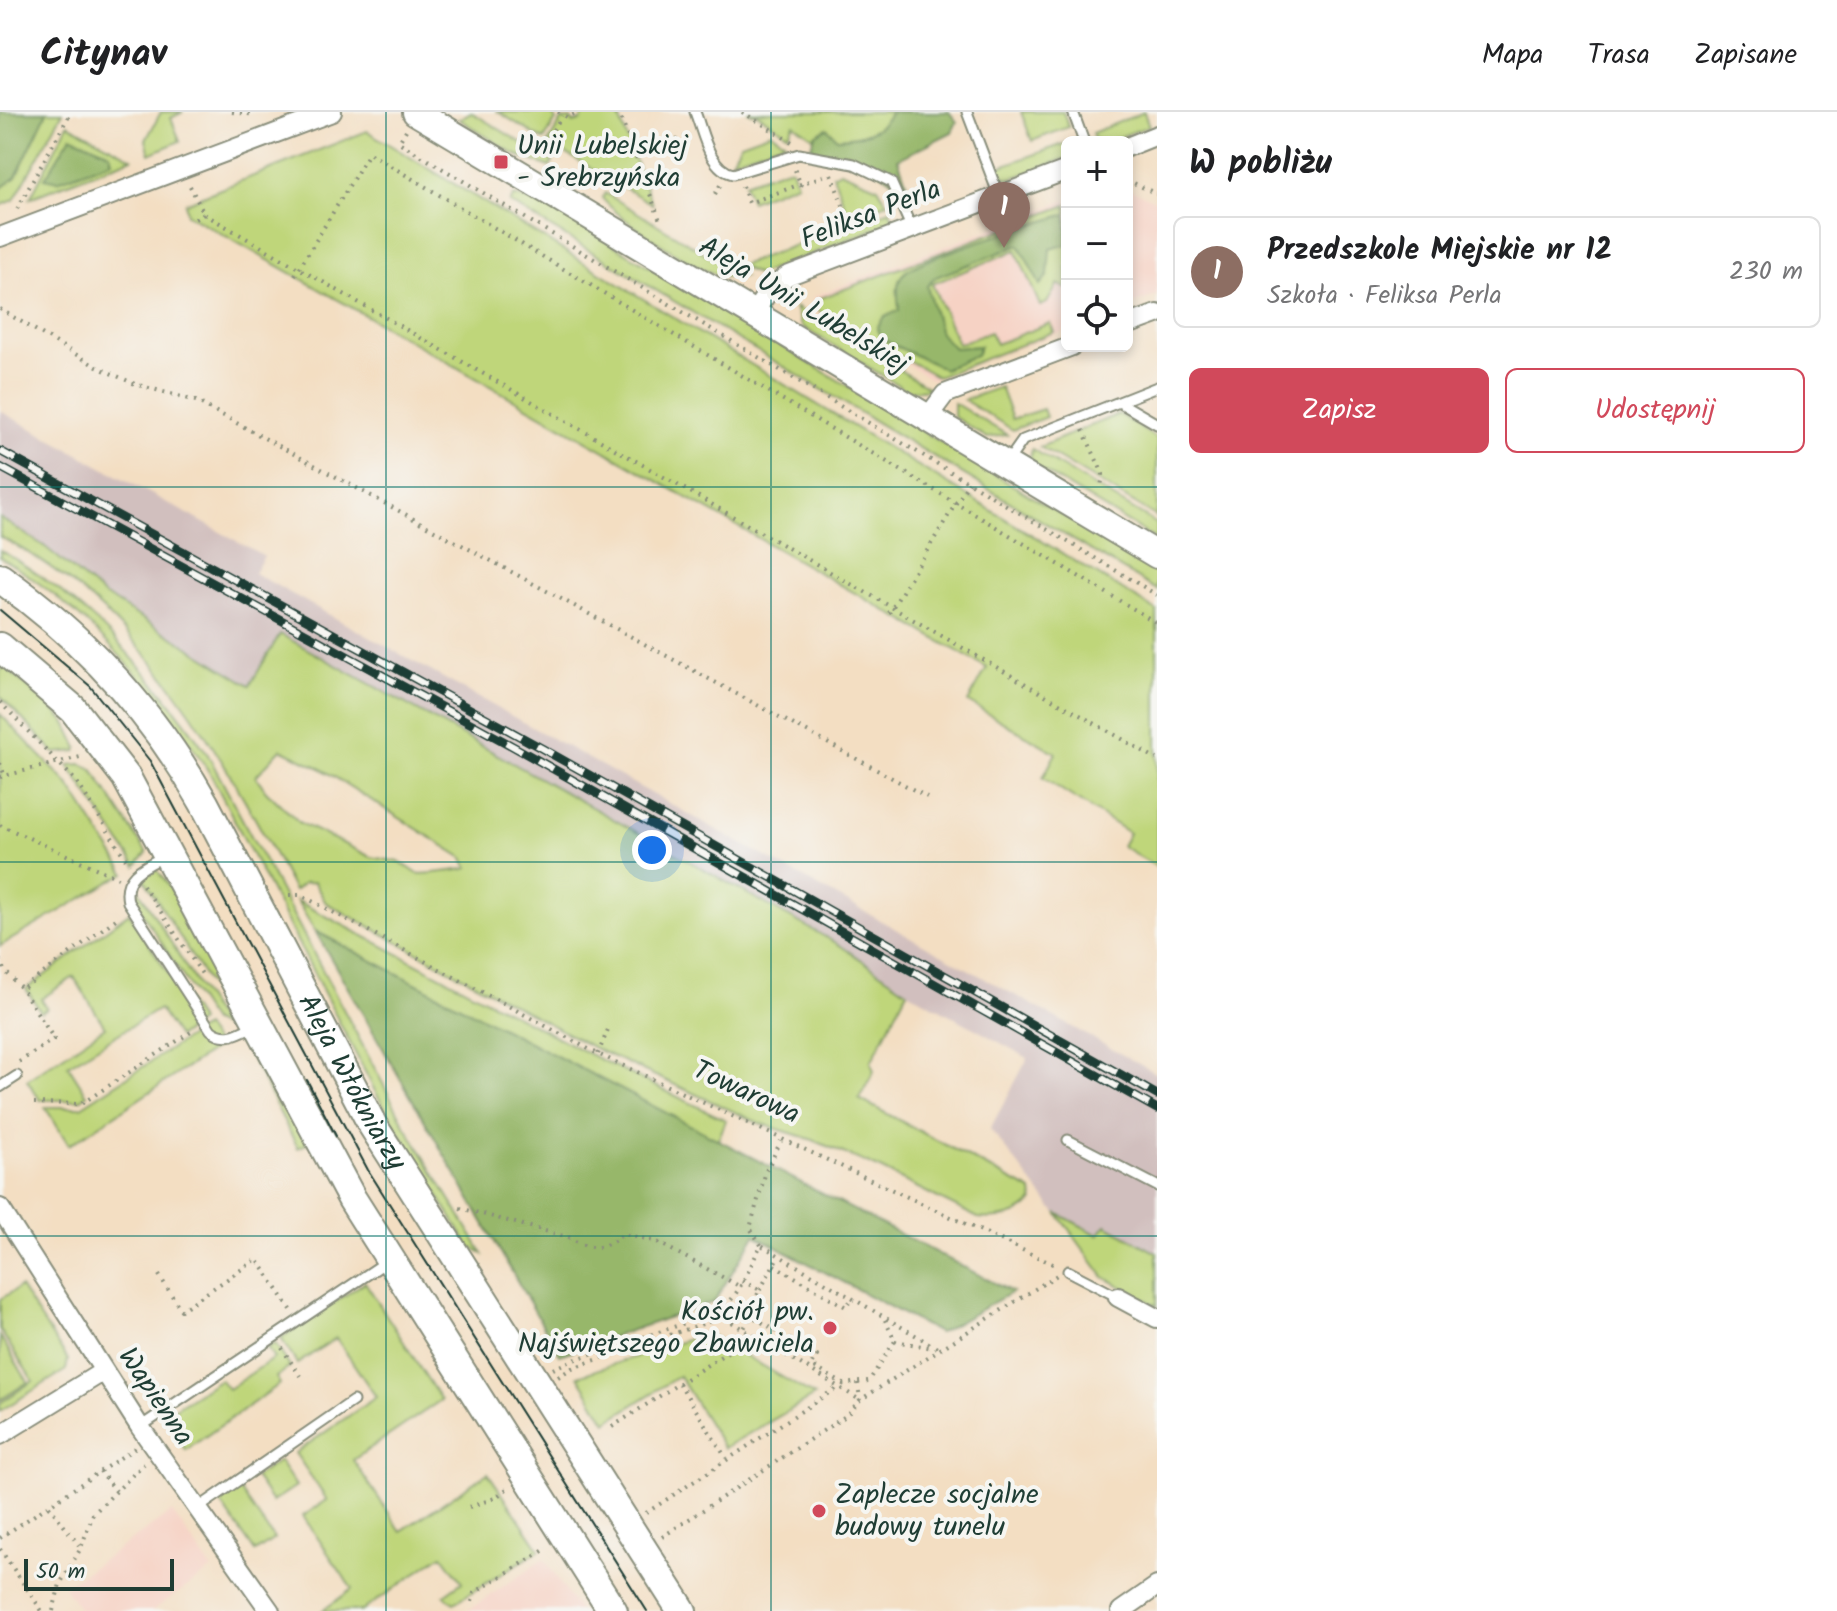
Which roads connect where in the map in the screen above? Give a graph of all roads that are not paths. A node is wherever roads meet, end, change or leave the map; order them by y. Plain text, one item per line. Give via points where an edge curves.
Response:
1 (332, 112) edge
2 (695, 112) edge
3 (967, 112) edge
4 (1073, 112) edge
5 (412, 120) edge
6 (1157, 135) edge
7 (1082, 136) edge
8 (1133, 145) edge
9 (1061, 172) edge
10 (999, 196) junction
11 (912, 229) junction
12 (0, 237) edge
13 (753, 314) junction
14 (1157, 314) edge
15 (1133, 323) edge
16 (1061, 350) edge
17 (1157, 387) edge
18 (1119, 402) junction
19 (927, 418) junction
20 (1157, 424) edge
21 (1006, 464) junction
22 (1157, 555) edge
23 (0, 578) edge
24 (0, 647) edge
25 (169, 853) junction
26 (259, 1023) junction
27 (14, 1071) road end
28 (0, 1087) edge
29 (1068, 1140) dead end
30 (1157, 1186) edge
31 (0, 1208) edge
32 (389, 1260) junction
33 (1068, 1271) road end
34 (1118, 1297) joint
35 (1157, 1318) edge
36 (104, 1371) junction
37 (353, 1401) dead end
38 (140, 1427) junction
39 (0, 1435) edge
40 (197, 1509) junction
41 (1157, 1586) edge
42 (270, 1611) edge
43 (613, 1611) edge
44 (682, 1611) edge
45 (1121, 1611) edge

1 - 12 street
2 - 11 lane via 716,165 724,172 733,174 799,154 854,164 894,187
3 - 10 lane
4 - 7 lane
5 - 13 street, Aleja Unii Lubelskiej
6 - 8 street
9 - 10 street, Feliksa Perla
10 - 11 street, Feliksa Perla
11 - 13 street, Feliksa Perla via 787,276 770,289
13 - 19 street, Aleja Unii Lubelskiej
14 - 15 street
16 - 19 street via 945,394
17 - 18 lane
18 - 20 lane
18 - 21 lane via 1023,440
19 - 21 street, Aleja Unii Lubelskiej
21 - 22 street, Aleja Unii Lubelskiej
23 - 44 main road, Aleja Włókniarzy via 102,663 173,750 373,1126 546,1380
24 - 25 main road, Aleja Włókniarzy via 64,701 110,754
25 - 26 main road, Aleja Włókniarzy
25 - 26 lane via 128,883 131,908 218,1036
26 - 32 main road, Aleja Włókniarzy via 333,1167
27 - 28 lane
29 - 30 lane
31 - 36 street, Wapienna
32 - 38 lane
32 - 43 main road, Aleja Włókniarzy
33 - 34 lane
34 - 35 street
36 - 38 street, Wapienna
36 - 39 street
37 - 40 lane
38 - 40 street, Wapienna
40 - 42 street, Wapienna
41 - 45 street

